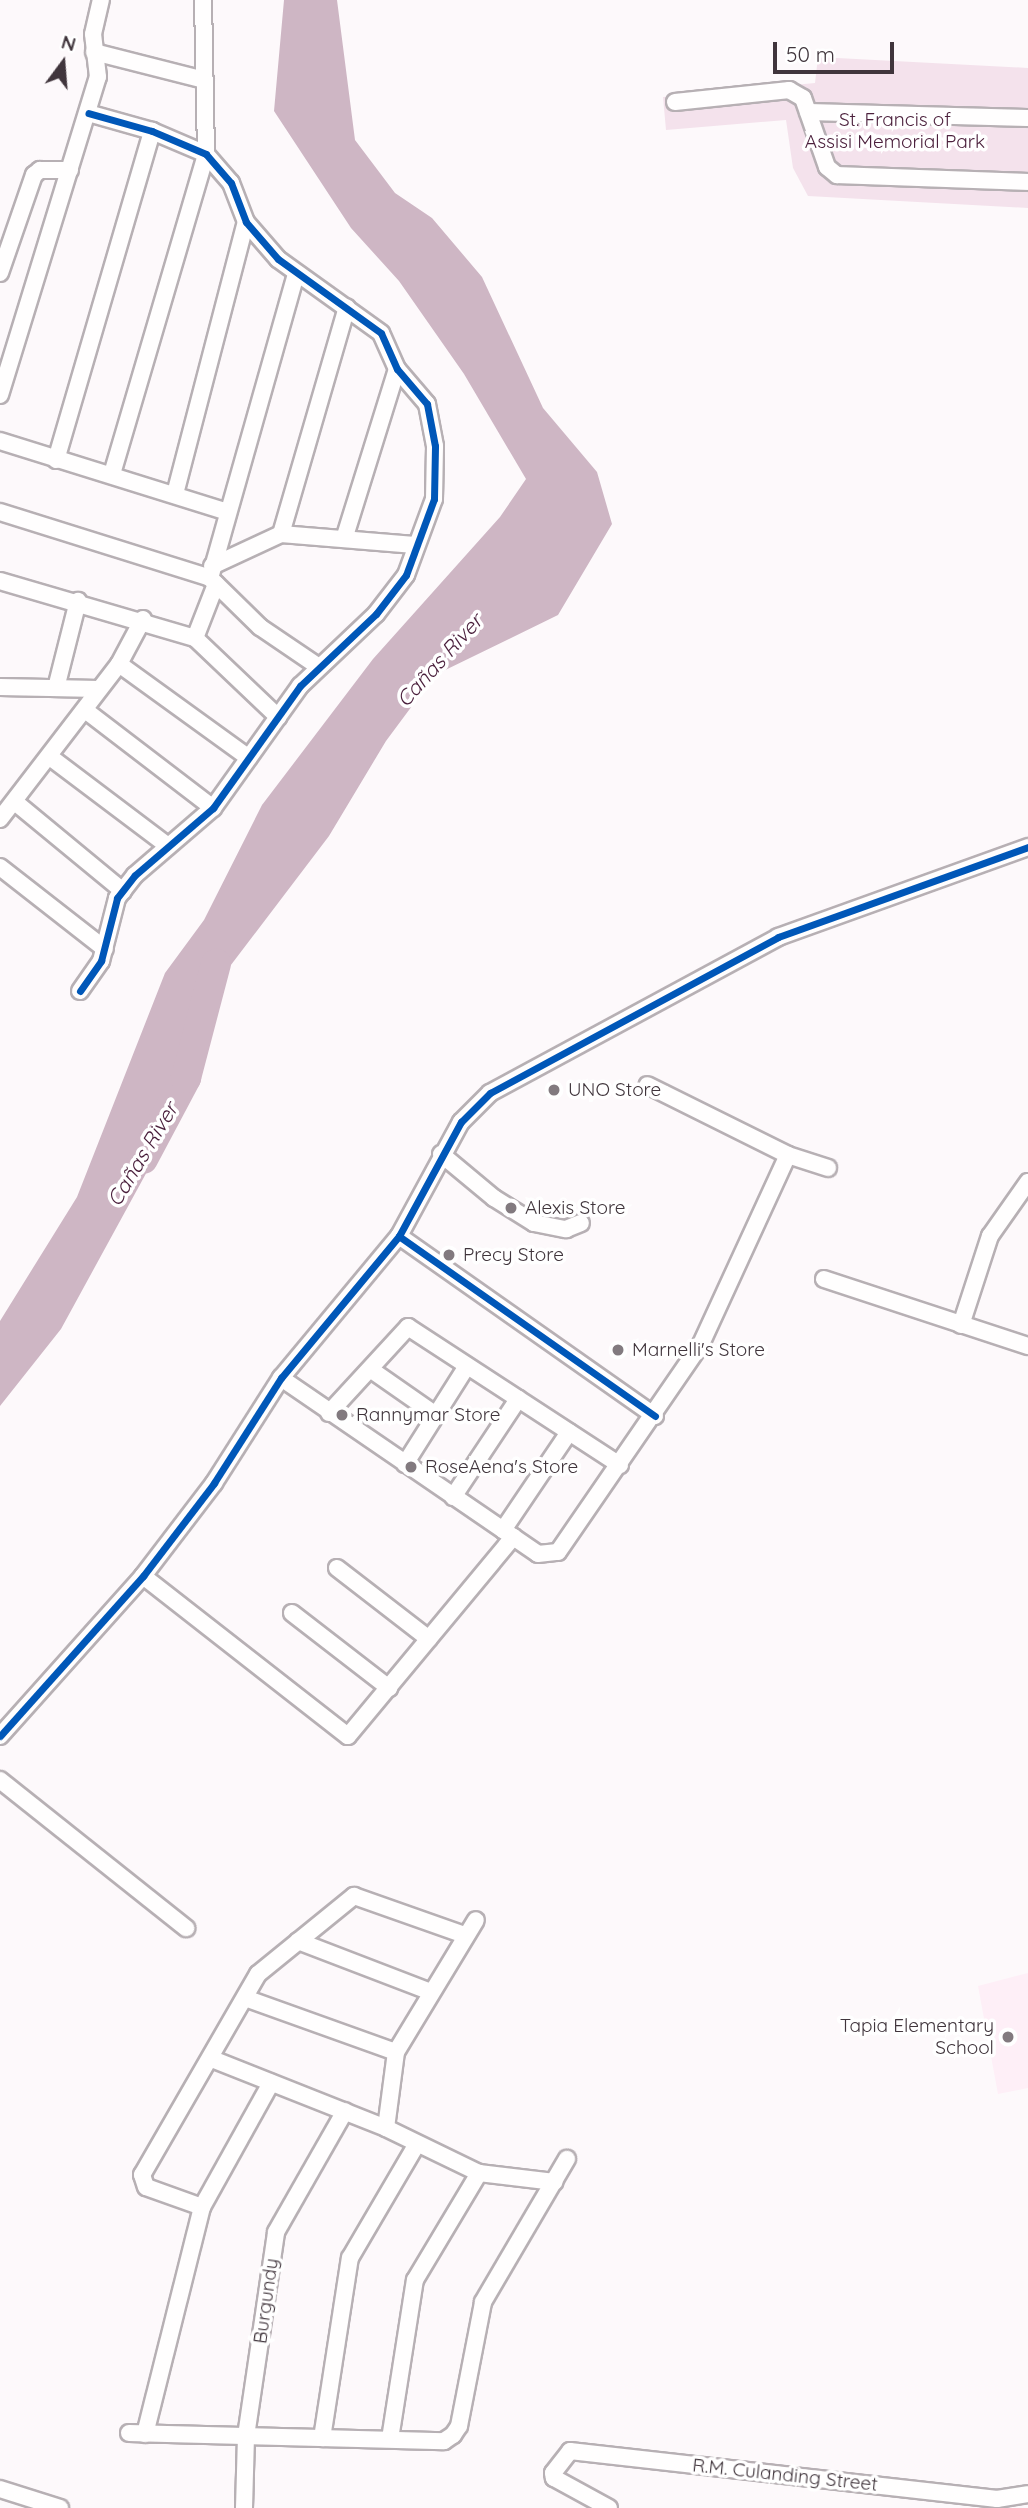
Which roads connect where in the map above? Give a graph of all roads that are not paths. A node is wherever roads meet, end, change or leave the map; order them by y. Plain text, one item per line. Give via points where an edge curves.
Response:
1 (101, 0) edge
2 (203, 0) edge
3 (94, 52) junction
4 (205, 80) junction
5 (675, 102) dead end
6 (808, 112) junction
7 (88, 113) junction
8 (1028, 118) edge
9 (152, 131) junction
10 (206, 154) junction
11 (70, 170) junction
12 (1028, 182) edge
13 (246, 222) junction
14 (0, 272) edge
15 (296, 275) junction
16 (347, 307) junction
17 (397, 369) junction
18 (3, 376) edge
19 (0, 395) edge
20 (0, 441) edge
21 (56, 460) junction
22 (112, 474) junction
23 (175, 494) junction
24 (225, 511) junction
25 (0, 512) edge
26 (281, 534) junction
27 (345, 536) junction
28 (415, 545) junction
29 (213, 576) junction
30 (0, 580) edge
31 (78, 601) junction
32 (143, 619) junction
33 (195, 638) junction
34 (119, 664) junction
35 (319, 667) junction
36 (0, 687) edge
37 (56, 688) junction
38 (99, 689) junction
39 (85, 710) junction
40 (278, 717) junction
41 (50, 757) junction
42 (249, 758) junction
43 (15, 802) junction
44 (214, 808) junction
45 (0, 819) edge
46 (168, 846) junction
47 (1028, 846) edge
48 (0, 867) edge
49 (123, 891) junction
50 (104, 949) junction
51 (80, 991) dead end
52 (647, 1084) dead end
53 (441, 1154) junction
54 (788, 1155) junction
55 (828, 1168) dead end
56 (1028, 1182) edge
57 (581, 1223) dead end
58 (399, 1236) junction
59 (824, 1279) dead end
60 (961, 1325) junction
61 (1028, 1346) edge
62 (467, 1366) junction
63 (370, 1369) junction
64 (281, 1378) junction
65 (518, 1399) junction
66 (329, 1413) junction
67 (436, 1415) junction
68 (654, 1416) junction
69 (569, 1432) junction
70 (405, 1464) junction
71 (620, 1465) junction
72 (453, 1497) junction
73 (508, 1533) junction
74 (337, 1568) dead end
75 (143, 1576) junction
76 (292, 1613) dead end
77 (429, 1639) junction
78 (389, 1688) junction
79 (0, 1736) edge
80 (0, 1780) edge
81 (476, 1920) dead end
82 (186, 1928) dead end
83 (465, 1935) junction
84 (298, 1941) junction
85 (431, 1992) junction
86 (245, 1998) junction
87 (396, 2052) junction
88 (212, 2059) junction
89 (271, 2083) junction
90 (345, 2111) junction
91 (386, 2128) junction
92 (417, 2144) junction
93 (567, 2158) dead end
94 (479, 2173) junction
95 (554, 2182) junction
96 (202, 2207) junction
97 (246, 2436) junction
98 (323, 2438) junction
99 (390, 2439) junction
100 (0, 2489) edge
101 (1028, 2494) edge
102 (60, 2508) edge
103 (243, 2508) edge
104 (609, 2508) edge

1 - 3 street
2 - 4 street
3 - 4 street
3 - 7 street via 98,77
4 - 10 street
5 - 6 street via 789,90 803,98
6 - 8 street
6 - 12 street via 827,167 837,174
7 - 9 street
7 - 11 street
9 - 10 street
9 - 21 street
10 - 13 street via 230,183
10 - 22 street
11 - 14 street via 40,170 34,175
11 - 18 street
13 - 15 street
13 - 23 street
15 - 16 street
15 - 24 street
16 - 17 street via 381,333
16 - 26 street
17 - 27 street
17 - 28 street via 427,404 435,446 435,499
18 - 19 street
20 - 21 street
21 - 22 street
22 - 23 street
23 - 24 street
24 - 29 street
25 - 29 street
26 - 27 street
26 - 29 street
27 - 28 street
28 - 35 street via 407,575 376,614
29 - 33 street
29 - 35 street via 260,626
30 - 31 street
31 - 32 street
31 - 37 street
32 - 33 street
32 - 34 street
33 - 40 street
34 - 38 street
34 - 42 street
35 - 40 street
36 - 37 street
37 - 38 street
38 - 39 street
39 - 41 street
39 - 44 street
40 - 42 street
41 - 43 street
41 - 46 street
42 - 44 street
43 - 45 street
43 - 49 street
44 - 46 street
46 - 49 street
47 - 53 street via 778,937 490,1093 461,1122
48 - 50 street
49 - 50 street
50 - 51 street
52 - 54 street
53 - 57 street via 494,1198 534,1223 566,1229
53 - 58 street
54 - 55 street
54 - 68 street via 701,1344
56 - 60 street via 990,1236
58 - 64 street
58 - 68 street
59 - 60 street
60 - 61 street
62 - 63 street via 408,1327
62 - 65 street
62 - 67 street
63 - 66 street
63 - 67 street
64 - 66 street
64 - 75 street via 214,1483
65 - 69 street
65 - 72 street
66 - 70 street
67 - 70 street
68 - 71 street
69 - 71 street
69 - 73 street
70 - 72 street
71 - 73 street via 558,1552 538,1554
72 - 73 street
73 - 77 street
74 - 77 street
75 - 78 street via 348,1736
75 - 79 street
76 - 78 street
77 - 78 street
80 - 82 street
81 - 83 street
83 - 84 street via 354,1896
83 - 85 street
84 - 85 street
84 - 86 street via 258,1974
85 - 87 street
86 - 87 street
86 - 88 street
87 - 91 street
88 - 89 street
88 - 96 street via 142,2175 146,2187
89 - 90 street
89 - 96 street
90 - 91 street
90 - 97 street, Burgundy via 276,2232
91 - 92 street
92 - 94 street
92 - 98 street via 350,2258
93 - 95 street
94 - 95 street
94 - 99 street via 415,2280
95 - 99 street via 482,2302 459,2426 444,2441
96 - 97 street via 137,2433
97 - 98 street
97 - 103 street, Burgundy
98 - 99 street
100 - 102 street
101 - 104 street, R.M. Culanding Street via 997,2499 570,2451 553,2473 562,2484

